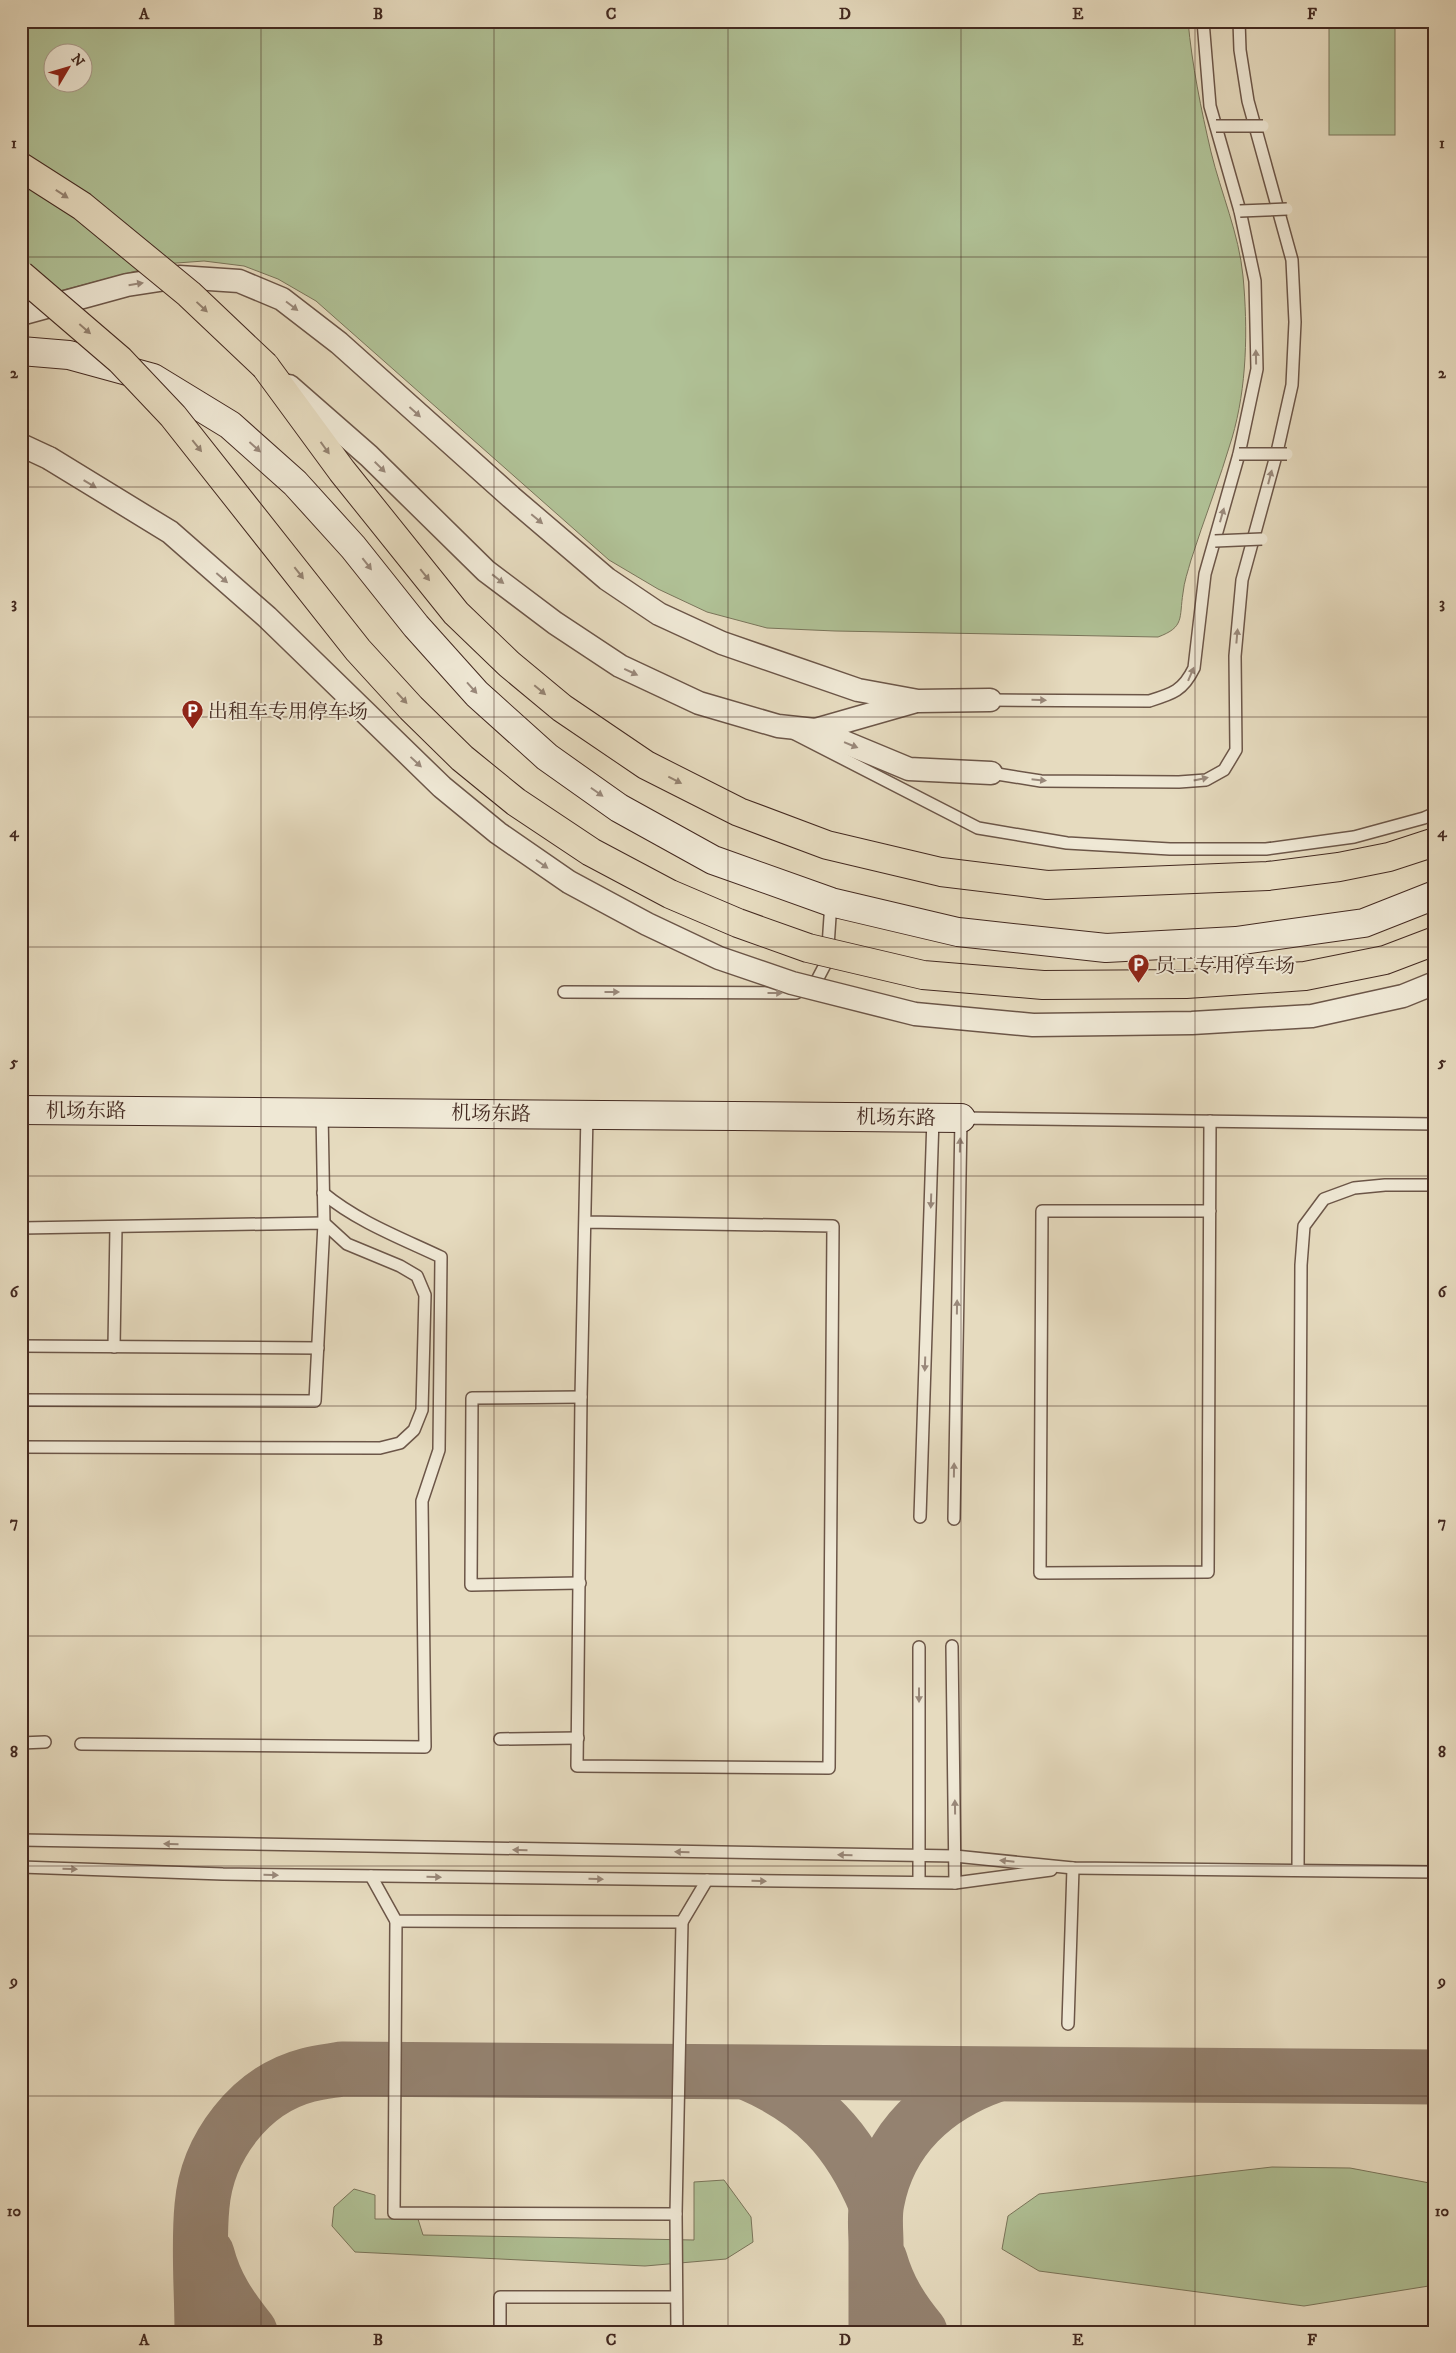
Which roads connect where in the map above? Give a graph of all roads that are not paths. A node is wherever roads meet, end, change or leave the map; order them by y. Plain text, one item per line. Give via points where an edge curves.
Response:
1 (1203, 21) edge
2 (1239, 21) edge
3 (1216, 126) junction
4 (1262, 126) dead end
5 (21, 167) edge
6 (1288, 209) dead end
7 (1240, 211) junction
8 (21, 275) edge
9 (21, 314) edge
10 (21, 351) edge
11 (265, 366) junction
12 (21, 445) edge
13 (1239, 454) junction
14 (1287, 454) dead end
15 (1262, 539) dead end
16 (1215, 541) junction
17 (990, 700) joint
18 (918, 701) junction
19 (778, 726) junction
20 (815, 730) junction
21 (991, 773) joint
22 (1435, 813) edge
23 (1435, 842) edge
24 (1435, 895) edge
25 (831, 902) junction
26 (1435, 941) edge
27 (828, 961) junction
28 (848, 967) dead end
29 (1435, 983) edge
30 (564, 992) dead end
31 (21, 1110) edge
32 (322, 1112) junction
33 (587, 1114) junction
34 (933, 1118) junction
35 (961, 1118) junction
36 (1210, 1121) junction
37 (1435, 1124) edge
38 (1435, 1185) edge
39 (323, 1194) junction
40 (1210, 1211) junction
41 (586, 1222) junction
42 (324, 1223) junction
43 (116, 1227) junction
44 (21, 1228) edge
45 (21, 1346) edge
46 (114, 1347) junction
47 (318, 1348) junction
48 (581, 1396) junction
49 (21, 1400) edge
50 (21, 1447) edge
51 (920, 1517) dead end
52 (954, 1519) dead end
53 (580, 1583) junction
54 (952, 1646) dead end
55 (919, 1647) dead end
56 (578, 1738) junction
57 (500, 1739) dead end
58 (45, 1742) dead end
59 (21, 1743) edge
60 (81, 1744) dead end
61 (21, 1840) edge
62 (920, 1856) junction
63 (955, 1856) junction
64 (21, 1867) edge
65 (1073, 1868) junction
66 (1298, 1870) junction
67 (1435, 1872) edge
68 (371, 1876) junction
69 (707, 1880) junction
70 (919, 1882) junction
71 (956, 1883) junction
72 (396, 1921) junction
73 (682, 1922) junction
74 (1068, 2024) dead end
75 (676, 2214) junction
76 (676, 2297) junction
77 (500, 2332) edge
78 (676, 2332) edge

1 - 3 lane via 1210,106
21 -> 2 lane via 1041,781 1206,780 1224,770 1236,750 1235,656 1242,580 1292,385 1295,322 1292,260 1248,100
3 - 4 lane, bridge
3 - 7 lane
5 -> 11 highway, bridge via 82,206 189,294
6 - 7 lane, bridge
13 -> 7 lane via 1256,369 1255,281
8 -> 26 highway, bridge via 120,360 173,416 358,650 462,758 516,802 591,852 670,894 808,948 923,975 1043,985 1186,984 1305,976 1385,960
9 -> 18 street via 127,285 179,277 239,281 282,299 339,343 607,579 659,614 722,643 858,690
10 -> 25 main road via 69,355 153,378 230,425 295,483 354,546 416,626 477,694 547,757 620,808 713,860
11 -> 19 street via 369,456 486,570 555,623 620,666 699,703
11 -> 23 highway via 342,471 444,599 509,664 562,708 646,765 739,812 828,844 941,872 1047,885 1268,876 1381,859
12 -> 29 street, bridge via 49,458 170,532 267,617 442,786 498,833 569,882 719,958 792,983 915,1014 1033,1025 1192,1023 1312,1016 1403,996
13 - 14 lane, bridge
16 -> 13 lane
15 - 16 lane, bridge
17 -> 16 lane via 1149,701 1172,694 1187,682 1194,668 1205,574
17 - 18 street
18 - 20 street
19 - 20 street
19 - 22 lane via 978,828 1067,843 1170,849 1266,849 1354,837
20 -> 21 street via 909,769
24 - 25 main road via 1364,923 1236,941 1106,948 958,932
25 - 27 lane
27 - 28 lane
30 -> 27 lane via 796,993 817,980
31 - 32 main road, 机场东路
32 - 33 main road, 机场东路
32 - 39 lane
33 - 34 main road, 机场东路
33 - 41 lane
34 - 35 main road, 机场东路
34 -> 51 lane
35 - 36 lane
52 -> 35 lane
36 - 37 lane
36 - 40 lane
38 - 66 lane via 1385,1184 1354,1188 1324,1198 1304,1226 1301,1275
39 - 42 lane
39 - 60 lane via 361,1220 441,1257 438,1450 422,1501 425,1747
40 - 40 lane via 1208,1572 1040,1573 1042,1211
41 - 48 lane
41 - 56 lane via 833,1226 829,1768 577,1766
42 - 43 lane
42 - 47 lane
42 - 50 lane via 347,1244 417,1276 425,1295 422,1410 414,1430 400,1443 380,1448
43 - 44 lane
43 - 46 lane
45 - 46 lane
46 - 47 lane
47 - 49 lane via 315,1401
48 - 53 lane
48 - 53 lane via 472,1398 470,1585
53 - 56 lane
63 -> 54 lane
55 -> 62 lane
56 - 57 lane
58 - 59 lane
62 -> 61 lane
62 - 63 lane
62 - 70 lane
65 -> 63 lane
63 - 71 lane
64 -> 68 lane
65 - 66 lane
65 - 71 lane
65 - 74 lane
66 - 67 lane
68 -> 69 lane
68 - 72 lane
69 -> 70 lane
69 - 73 lane
70 - 71 lane
72 - 73 lane
72 - 75 lane via 394,2213
73 - 75 lane
75 - 76 lane
76 - 77 lane via 500,2296
76 - 78 lane

